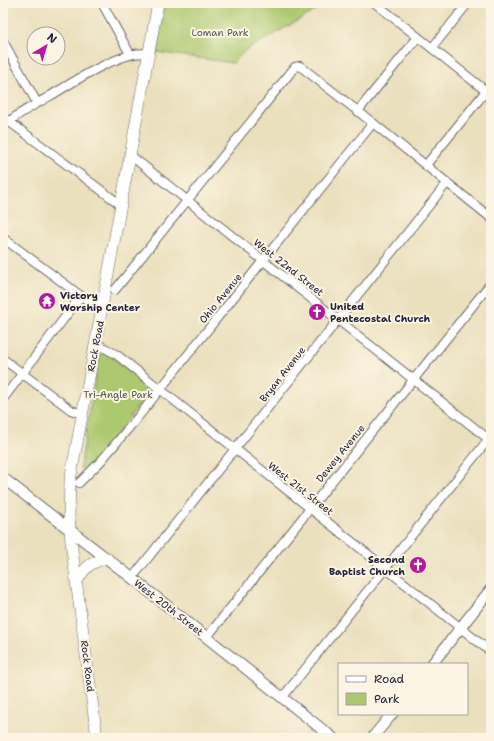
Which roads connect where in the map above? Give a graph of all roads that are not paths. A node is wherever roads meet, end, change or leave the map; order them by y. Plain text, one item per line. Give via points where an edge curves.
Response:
1 (102, 3) edge
2 (158, 3) edge
3 (375, 3) edge
4 (468, 3) edge
5 (418, 37) junction
6 (3, 41) edge
7 (432, 48) junction
8 (148, 53) junction
9 (130, 54) junction
10 (488, 93) edge
11 (37, 103) junction
12 (358, 111) junction
13 (5, 122) edge
14 (373, 123) junction
15 (130, 155) junction
16 (426, 165) junction
17 (447, 183) junction
18 (188, 200) junction
19 (121, 205) junction
20 (491, 218) edge
21 (3, 238) edge
22 (264, 260) junction
23 (491, 283) edge
24 (115, 290) dead end
25 (81, 296) junction
26 (102, 310) junction
27 (338, 319) junction
28 (96, 343) junction
29 (3, 359) edge
30 (22, 374) junction
31 (413, 379) junction
32 (160, 390) junction
33 (3, 399) edge
34 (82, 414) junction
35 (490, 438) edge
36 (236, 449) junction
37 (3, 478) edge
38 (79, 483) dead end
39 (310, 508) junction
40 (70, 530) junction
41 (107, 558) junction
42 (386, 568) junction
43 (132, 578) junction
44 (76, 583) junction
45 (491, 589) edge
46 (460, 628) junction
47 (207, 637) junction
48 (491, 652) edge
49 (433, 663) edge
50 (282, 698) junction
51 (391, 715) edge
52 (97, 738) edge
53 (333, 738) edge
54 (372, 738) edge

1 - 9 street
2 - 8 main road, Rock Road
3 - 5 street
4 - 7 street
5 - 7 street
5 - 12 street
6 - 11 street
7 - 10 street
8 - 9 street
8 - 15 main road, Rock Road
9 - 11 street
10 - 16 street
11 - 13 street
12 - 14 street
12 - 18 street via 297,66
13 - 19 street
14 - 16 street
14 - 22 street, Ohio Avenue
15 - 18 street, West 22nd Street
15 - 19 main road, Rock Road
16 - 17 street
17 - 20 street
17 - 27 street, Bryan Avenue
18 - 22 street, West 22nd Street
18 - 24 street
19 - 26 main road, Rock Road
21 - 25 street
22 - 27 street, West 22nd Street
22 - 32 street, Ohio Avenue
23 - 31 street, Dewey Avenue
25 - 26 street
25 - 30 street
26 - 28 main road, Rock Road
27 - 31 street, West 22nd Street
27 - 36 street, Bryan Avenue
28 - 32 street, West 21st Street via 117,355
28 - 34 main road, Rock Road
29 - 30 street
30 - 33 street
30 - 34 street via 71,410
31 - 35 street, West 22nd Street
31 - 39 street, Dewey Avenue
32 - 36 street, West 21st Street
32 - 38 street, Ohio Avenue via 101,462
34 - 40 main road, Rock Road via 70,481
35 - 42 street
36 - 39 street, West 21st Street
36 - 43 street, Bryan Avenue
37 - 40 street, West 20th Street
39 - 42 street, West 21st Street
39 - 47 street, Dewey Avenue
40 - 41 street, West 20th Street
40 - 44 main road, Rock Road
41 - 43 street, West 20th Street
41 - 44 main road via 88,566
42 - 46 street, West 21st Street
42 - 50 street
43 - 47 street, West 20th Street
44 - 52 main road, Rock Road
45 - 46 street
46 - 48 street, West 21st Street
46 - 49 street
47 - 50 street, West 20th Street
50 - 53 street, West 20th Street
51 - 54 street

